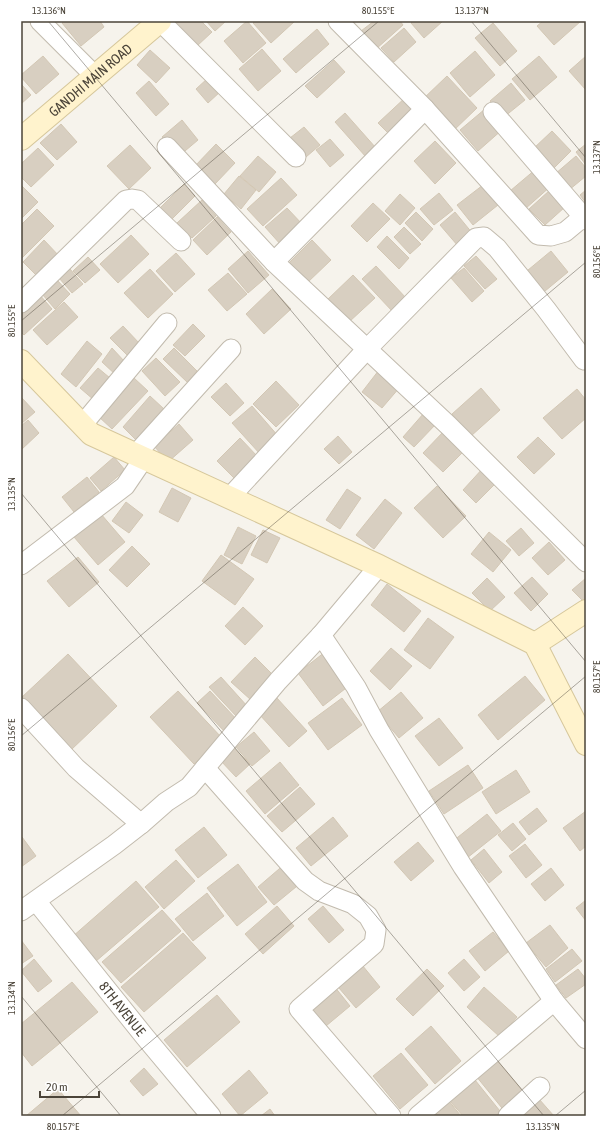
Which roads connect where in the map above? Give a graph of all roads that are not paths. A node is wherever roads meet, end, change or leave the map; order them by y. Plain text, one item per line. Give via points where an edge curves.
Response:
1 (40, 21) edge
2 (160, 21) edge
3 (338, 21) edge
4 (95, 76) junction
5 (425, 109) junction
6 (493, 112) dead end
7 (21, 139) edge
8 (167, 147) dead end
9 (296, 157) dead end
10 (584, 219) edge
11 (181, 241) dead end
12 (274, 262) junction
13 (21, 303) edge
14 (167, 323) dead end
15 (231, 349) dead end
16 (367, 349) junction
17 (584, 360) dead end
18 (21, 361) edge
19 (82, 424) junction
20 (140, 456) junction
21 (230, 497) junction
22 (586, 562) edge
23 (21, 565) edge
24 (379, 566) junction
25 (586, 611) edge
26 (321, 635) junction
27 (535, 644) junction
28 (21, 708) edge
29 (586, 744) edge
30 (205, 768) junction
31 (141, 824) junction
32 (28, 906) edge
33 (554, 1001) junction
34 (586, 1040) edge
35 (540, 1087) dead end
36 (211, 1116) edge
37 (391, 1116) edge
38 (418, 1116) edge
39 (508, 1116) edge

1 - 4 street
2 - 4 street, GANDHI MAIN ROAD
2 - 9 street
3 - 5 street
4 - 7 street, GANDHI MAIN ROAD
5 - 10 street via 538,235 551,236 564,232
5 - 12 street
6 - 10 street
8 - 12 street
11 - 13 street via 138,200 126,200
12 - 16 street
14 - 19 street
15 - 20 street
16 - 17 street via 476,238 484,237 546,309
16 - 21 street
16 - 22 street
18 - 19 street
19 - 20 street via 91,434
20 - 21 street
20 - 23 street via 125,486
21 - 24 street
24 - 26 street
24 - 27 street
25 - 27 street
26 - 30 street via 278,680
26 - 33 street via 356,686 463,867
27 - 29 street
28 - 31 street via 76,768
30 - 31 street via 188,787
30 - 37 street via 305,881 319,892 353,904 368,916 376,930 374,944 299,1009
31 - 32 street
32 - 36 street, 8TH AVENUE via 145,1037
33 - 34 street
33 - 38 street
35 - 39 street

